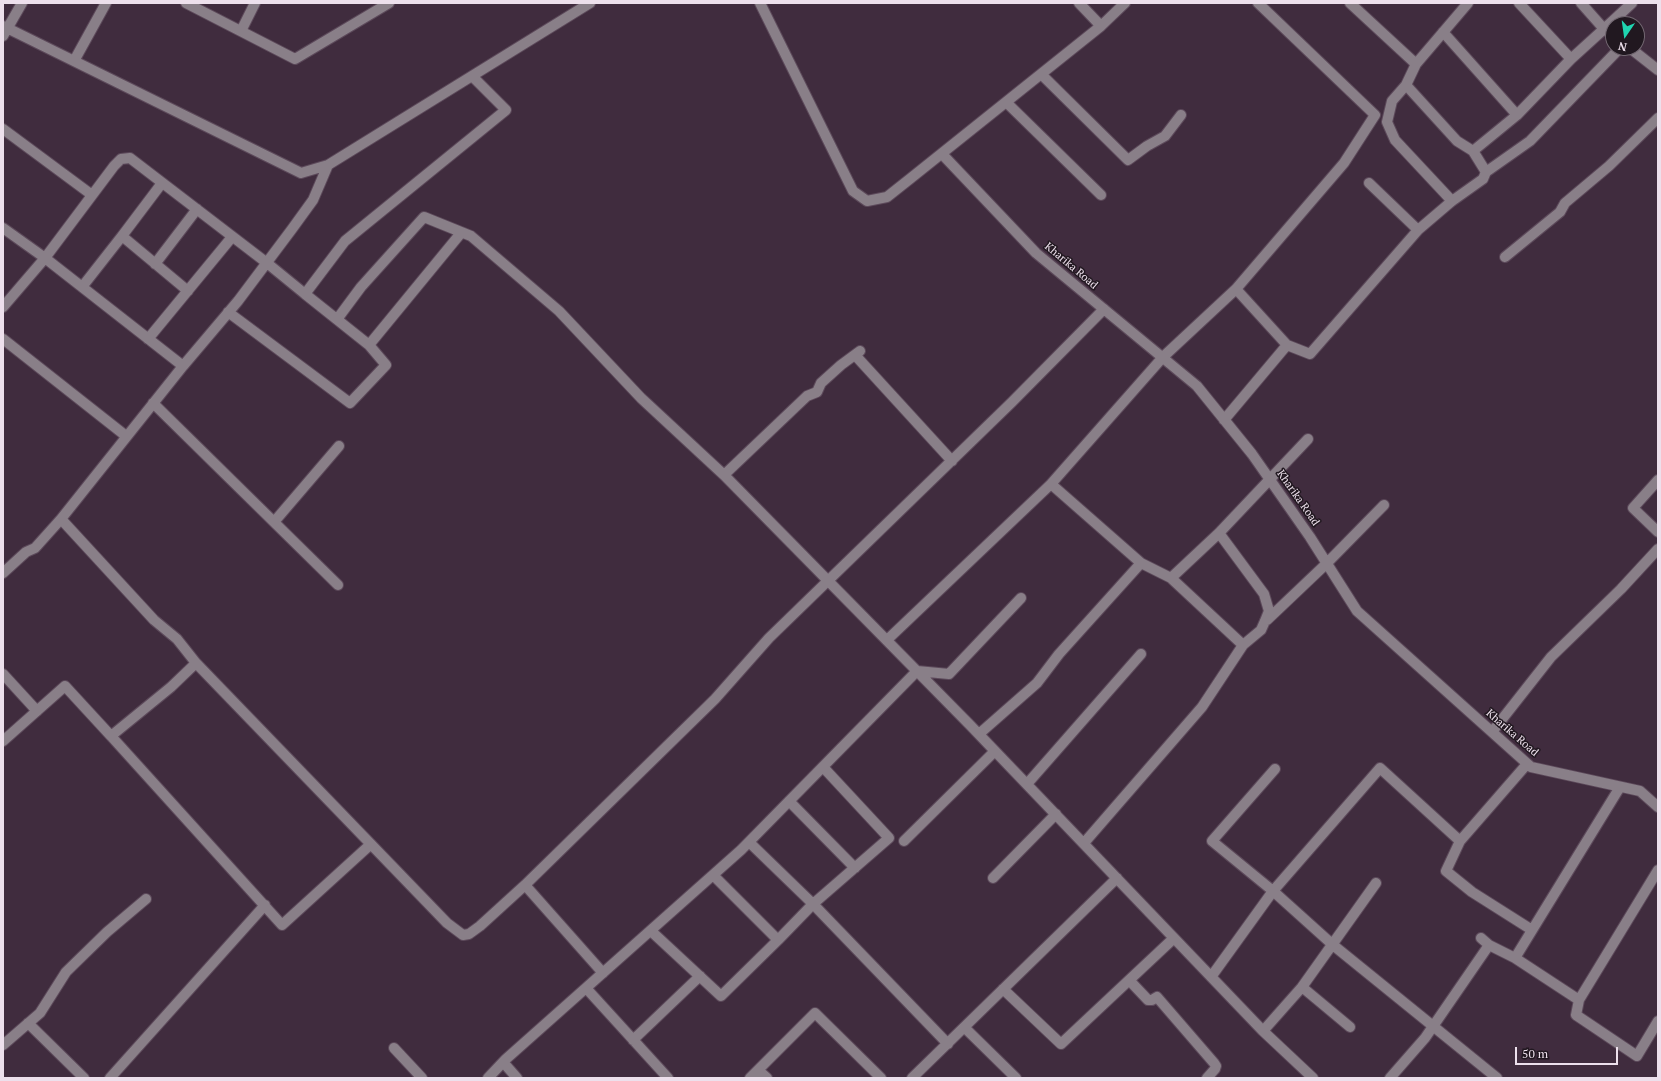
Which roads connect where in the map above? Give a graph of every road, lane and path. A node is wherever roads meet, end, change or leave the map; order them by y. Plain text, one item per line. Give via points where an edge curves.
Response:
1 (22, 3) edge
2 (106, 3) edge
3 (186, 3) edge
4 (255, 3) edge
5 (389, 3) edge
6 (590, 3) edge
7 (760, 3) edge
8 (1079, 3) edge
9 (1125, 3) edge
10 (1258, 3) edge
11 (1350, 3) edge
12 (1468, 3) edge
13 (1519, 3) edge
14 (1581, 3) edge
15 (1632, 3) edge
16 (198, 6) edge
17 (1101, 26) junction
18 (1604, 29) junction
19 (5, 30) edge
20 (241, 31) junction
21 (1443, 32) junction
22 (1612, 56) edge
23 (1640, 56) edge
24 (1572, 59) junction
25 (74, 61) junction
26 (1416, 64) junction
27 (1658, 70) edge
28 (1041, 74) junction
29 (472, 76) junction
30 (1406, 85) junction
31 (1006, 102) junction
32 (1181, 115) dead end
33 (1517, 115) junction
34 (1658, 118) edge
35 (3, 129) edge
36 (1473, 151) junction
37 (942, 154) junction
38 (328, 165) junction
39 (1486, 172) junction
40 (162, 183) junction
41 (1368, 183) dead end
42 (92, 195) junction
43 (1101, 195) dead end
44 (1452, 201) junction
45 (196, 209) junction
46 (3, 228) edge
47 (1418, 230) junction
48 (460, 233) junction
49 (122, 236) junction
50 (232, 237) junction
51 (1505, 257) dead end
52 (45, 258) junction
53 (267, 263) junction
54 (155, 264) junction
55 (82, 287) junction
56 (1236, 289) junction
57 (188, 291) junction
58 (305, 294) junction
59 (3, 307) edge
60 (1104, 309) junction
61 (228, 312) junction
62 (338, 318) junction
63 (3, 339) edge
64 (148, 339) junction
65 (369, 345) junction
66 (1287, 345) junction
67 (1162, 357) junction
68 (183, 366) junction
69 (153, 403) junction
70 (1224, 420) junction
71 (126, 436) junction
72 (1308, 439) dead end
73 (339, 446) dead end
74 (952, 461) junction
75 (724, 475) junction
76 (1270, 479) junction
77 (1658, 480) edge
78 (1051, 484) junction
79 (1384, 505) dead end
80 (61, 519) junction
81 (274, 522) junction
82 (1658, 532) edge
83 (1219, 533) junction
84 (1658, 549) edge
85 (1140, 563) junction
86 (1327, 563) junction
87 (3, 573) edge
88 (1170, 578) junction
89 (829, 581) junction
90 (338, 585) dead end
91 (1021, 598) dead end
92 (1265, 621) junction
93 (887, 640) junction
94 (1243, 645) junction
95 (1141, 654) dead end
96 (196, 663) junction
97 (917, 671) junction
98 (3, 674) edge
99 (37, 711) junction
100 (1492, 732) junction
101 (979, 734) junction
102 (111, 736) junction
103 (3, 741) edge
104 (995, 751) junction
105 (1527, 764) junction
106 (823, 767) junction
107 (1275, 769) dead end
108 (1027, 784) junction
109 (1620, 787) junction
110 (789, 801) junction
111 (1658, 807) edge
112 (1056, 814) junction
113 (1460, 840) junction
114 (904, 841) dead end
115 (749, 842) junction
116 (1084, 843) junction
117 (371, 844) junction
118 (855, 868) junction
119 (1658, 870) edge
120 (713, 875) junction
121 (993, 878) dead end
122 (1117, 878) junction
123 (1376, 883) dead end
124 (525, 885) junction
125 (1273, 891) junction
126 (146, 899) dead end
127 (813, 904) junction
128 (265, 905) junction
129 (1532, 930) junction
130 (650, 931) junction
131 (1174, 938) junction
132 (778, 940) junction
133 (1333, 945) junction
134 (1515, 958) junction
135 (603, 973) junction
136 (700, 976) junction
137 (1211, 977) junction
138 (1129, 980) junction
139 (1302, 987) junction
140 (586, 988) junction
141 (1004, 989) junction
142 (1580, 1000) junction
143 (1658, 1020) edge
144 (28, 1023) junction
145 (1350, 1026) dead end
146 (1434, 1026) junction
147 (965, 1028) junction
148 (1263, 1031) junction
149 (633, 1040) junction
150 (948, 1044) junction
151 (3, 1045) edge
152 (394, 1048) dead end
153 (503, 1062) junction
154 (758, 1070) junction
155 (84, 1078) edge
156 (110, 1078) edge
157 (422, 1078) edge
158 (488, 1078) edge
159 (517, 1078) edge
160 (668, 1078) edge
161 (750, 1078) edge
162 (767, 1078) edge
163 (881, 1078) edge
164 (912, 1078) edge
165 (1016, 1078) edge
166 (1207, 1078) edge
167 (1313, 1078) edge
168 (1390, 1078) edge
169 (1497, 1078) edge

1 - 19 street
2 - 25 street
3 - 16 street
4 - 20 street
5 - 20 street via 295,59
6 - 29 street
7 - 37 street via 853,191 867,201 887,197
8 - 17 street
9 - 17 street
10 - 56 street via 1375,115 1344,163
11 - 26 street
12 - 21 street
13 - 24 street
14 - 18 street
15 - 18 street
16 - 20 street
17 - 28 street
18 - 24 street
19 - 25 street
21 - 26 street
21 - 33 street
22 - 39 street via 1530,141
23 - 27 street
24 - 33 street
25 - 38 street via 301,173
26 - 30 street
28 - 31 street
28 - 32 street via 1128,160 1165,136
29 - 38 street
29 - 58 street via 506,110 346,241
30 - 36 street via 1457,141
30 - 44 street via 1392,101 1387,122 1395,140
31 - 37 street
31 - 43 street
33 - 36 street
34 - 51 street via 1609,166 1565,203 1560,212
35 - 42 street
36 - 39 street
37 - 60 street, Kharika Road via 1036,253
38 - 53 street via 313,200
39 - 44 street via 1482,179
40 - 42 street via 130,158 121,159
40 - 45 street
40 - 49 street
41 - 47 street
42 - 52 street
44 - 47 street
45 - 50 street
45 - 54 street
46 - 52 street
47 - 66 street via 1310,354
48 - 62 street via 424,216 361,286
48 - 65 street
48 - 75 street via 471,236 559,311 641,398
49 - 54 street
49 - 55 street
50 - 53 street
50 - 57 street
52 - 55 street
52 - 59 street
53 - 58 street
53 - 61 street
54 - 57 street
55 - 64 street
56 - 66 street
56 - 67 street
57 - 64 street
58 - 62 street
60 - 67 street, Kharika Road
60 - 74 street
61 - 65 street via 350,403 386,365
61 - 68 street
62 - 65 street
63 - 71 street
64 - 68 street
66 - 70 street
67 - 70 street, Kharika Road via 1197,386
67 - 78 street
68 - 69 street
69 - 71 street
69 - 81 street
70 - 76 street, Kharika Road
71 - 80 street
72 - 76 street
73 - 81 street
74 - 75 street via 857,353 821,383 817,392 807,396
74 - 89 street
75 - 89 street
76 - 83 street
76 - 86 street, Kharika Road
77 - 82 street via 1633,508
78 - 85 street
78 - 93 street
79 - 86 street
80 - 87 street via 35,548 26,552
80 - 96 street via 154,620 177,639
81 - 90 street
83 - 88 street
83 - 92 street via 1264,594 1269,611
84 - 100 street via 1621,590 1551,657
85 - 88 street
85 - 101 street via 1037,683
86 - 92 street
86 - 100 street, Kharika Road via 1357,611
88 - 94 street
89 - 93 street
89 - 124 street via 769,638 715,699
91 - 97 street via 949,674
92 - 94 street via 1261,630
93 - 97 street
94 - 116 street via 1202,707
95 - 108 street
96 - 102 street
96 - 117 street
97 - 101 street
97 - 106 street
98 - 99 street
99 - 102 street via 65,686
99 - 103 street
100 - 105 street, Kharika Road
101 - 104 street
102 - 128 street
104 - 108 street
104 - 114 street
105 - 109 street, Kharika Road
105 - 113 street
106 - 110 street
106 - 118 street via 889,838
107 - 125 street via 1212,841
108 - 112 street
109 - 111 street, Kharika Road via 1640,791
109 - 129 street
110 - 115 street
110 - 118 street
112 - 116 street
112 - 121 street
113 - 125 street via 1380,768
113 - 129 street via 1446,871 1472,892
115 - 120 street
115 - 127 street
116 - 122 street
117 - 124 street via 447,923 463,935 480,926
117 - 128 street via 282,924
118 - 127 street
119 - 142 street
120 - 130 street
120 - 132 street
122 - 131 street
122 - 141 street
123 - 133 street
124 - 135 street
125 - 133 street
125 - 137 street
126 - 144 street via 66,972 40,1013
127 - 132 street
127 - 150 street
128 - 156 street
129 - 134 street
130 - 135 street
130 - 136 street
131 - 137 street
131 - 138 street
132 - 136 street via 721,996
133 - 139 street
133 - 146 street
134 - 142 street
134 - 146 street via 1485,941
135 - 140 street
136 - 149 street
137 - 148 street
138 - 141 street via 1061,1044
138 - 166 street via 1148,1000 1157,997 1214,1063 1215,1069
139 - 145 street
139 - 148 street
140 - 149 street
140 - 153 street
141 - 147 street
142 - 143 street via 1576,1015 1637,1056
144 - 151 street
144 - 155 street
146 - 168 street
146 - 169 street
147 - 150 street
147 - 165 street
148 - 167 street
149 - 160 street
150 - 164 street
152 - 157 street
153 - 158 street
153 - 159 street
154 - 161 street
154 - 162 street
154 - 163 street via 815,1013

